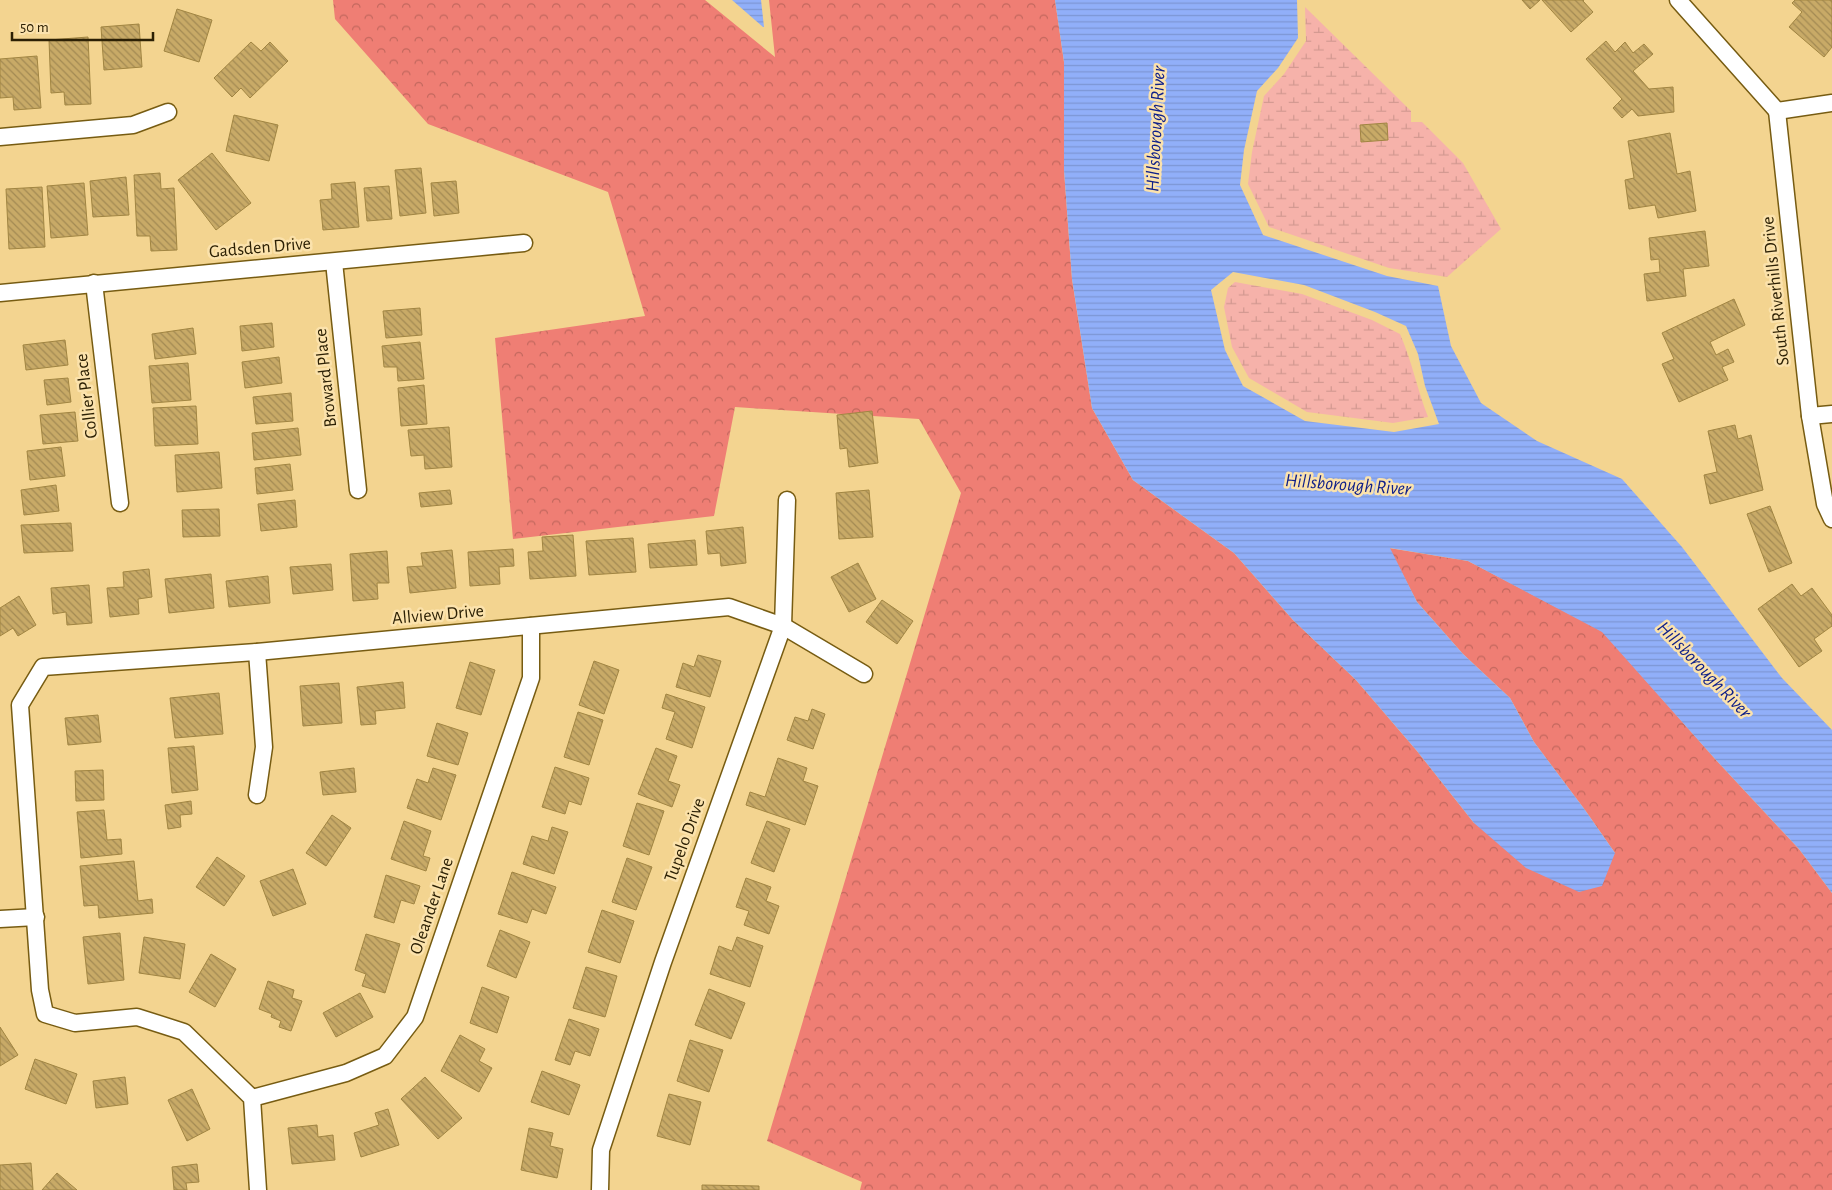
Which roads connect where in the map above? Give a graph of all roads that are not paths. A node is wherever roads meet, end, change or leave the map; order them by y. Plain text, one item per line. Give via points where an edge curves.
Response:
1 (1678, 0) edge
2 (1832, 103) edge
3 (1777, 111) junction
4 (168, 112) dead end
5 (0, 137) edge
6 (524, 244) dead end
7 (334, 262) junction
8 (94, 283) junction
9 (0, 293) edge
10 (1832, 414) edge
11 (1810, 416) junction
12 (358, 490) dead end
13 (787, 500) dead end
14 (120, 503) dead end
15 (1832, 519) edge
16 (530, 626) junction
17 (783, 626) junction
18 (257, 652) junction
19 (864, 674) dead end
20 (257, 795) dead end
21 (36, 917) junction
22 (0, 919) edge
23 (252, 1098) junction
24 (258, 1190) edge
25 (600, 1190) edge

1 - 3 street
2 - 3 street
3 - 11 street, South Riverhills Drive
4 - 5 street via 133,125
6 - 7 street, Gadsden Drive
7 - 8 street, Gadsden Drive
7 - 12 street, Broward Place
8 - 9 street, Gadsden Drive
8 - 14 street, Collier Place
10 - 11 street
11 - 15 street, South Riverhills Drive via 1825,504
13 - 17 street, Tupelo Drive
16 - 17 street, Allview Drive via 730,607
16 - 18 street, Allview Drive
16 - 23 street, Oleander Lane via 531,678 415,1017 384,1056 346,1073
17 - 19 street, Allview Drive
17 - 25 street, Tupelo Drive via 666,953 601,1150
18 - 20 street via 264,747
18 - 21 street, Allview Drive via 43,667 20,705
21 - 22 street
21 - 23 street via 40,990 45,1014 75,1023 137,1018 184,1032
23 - 24 street

